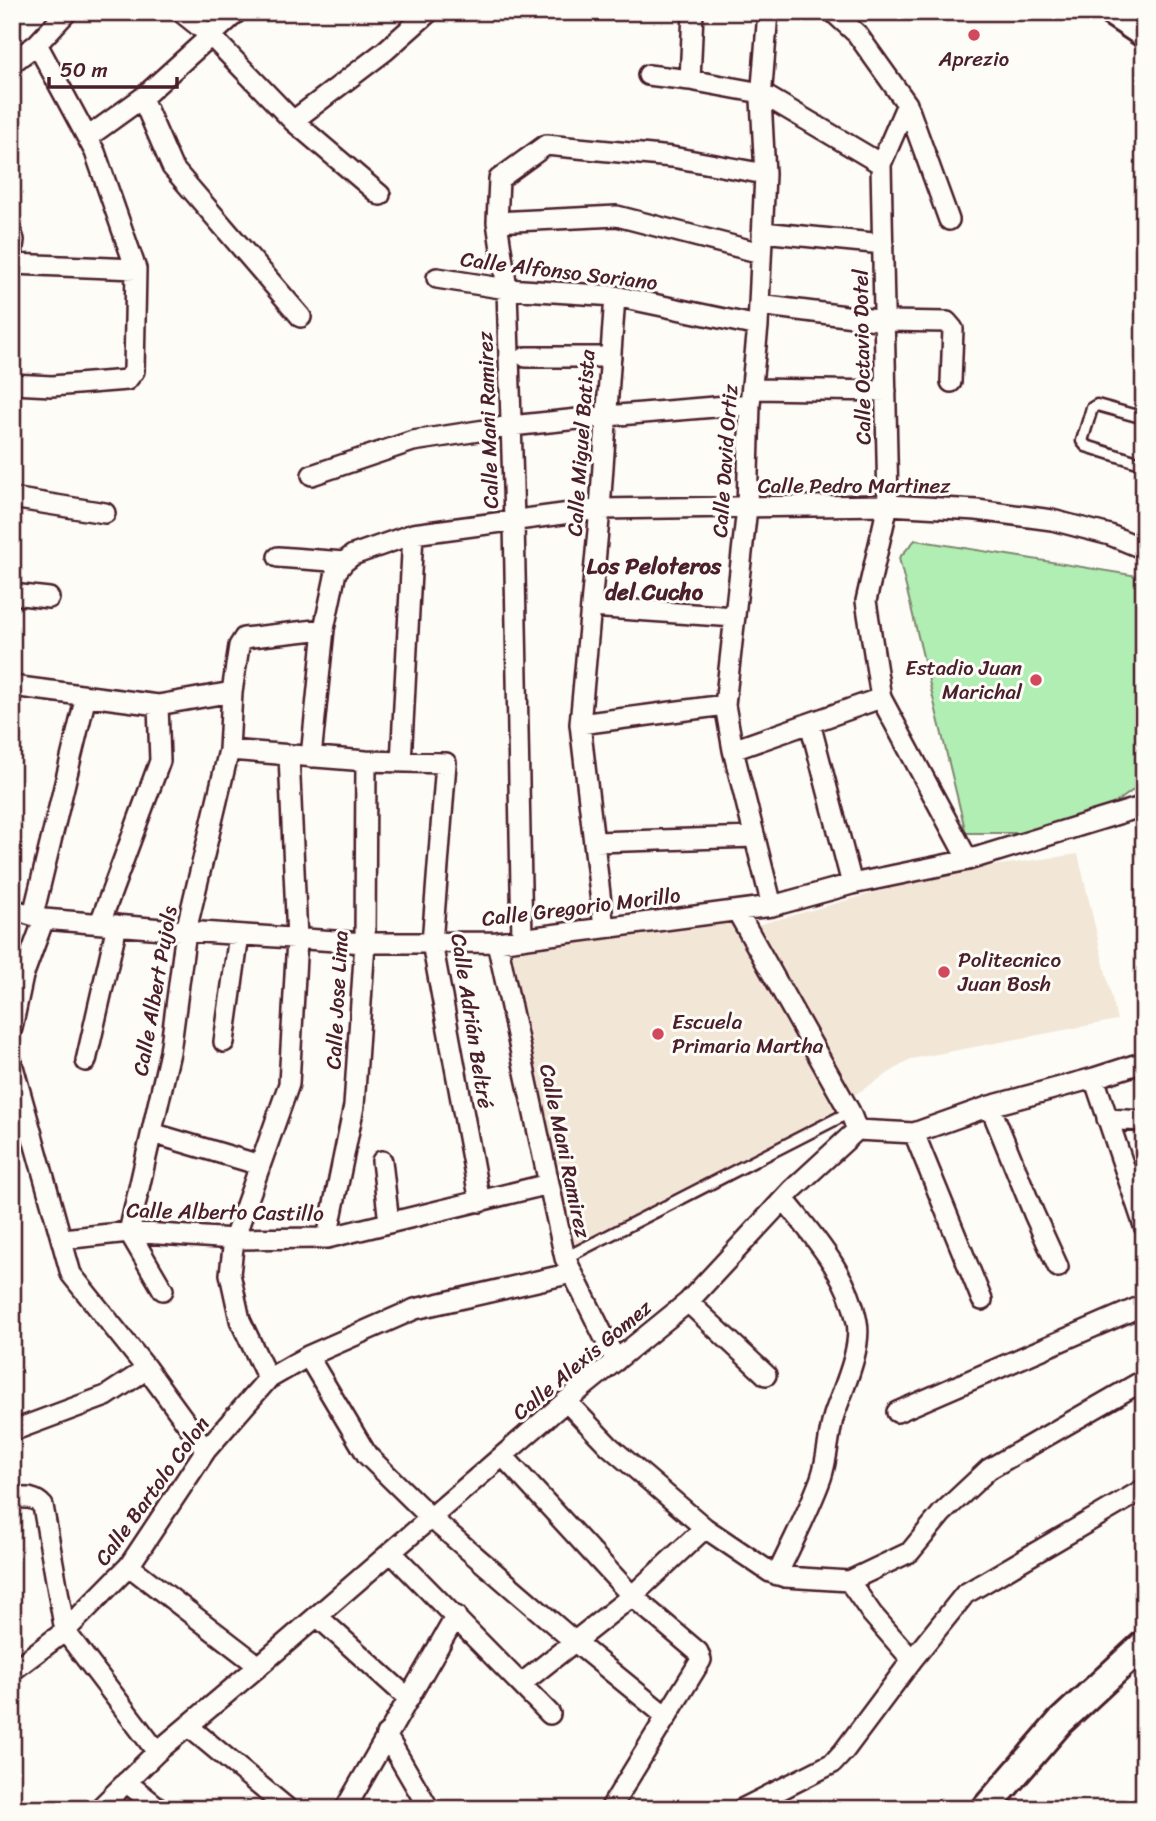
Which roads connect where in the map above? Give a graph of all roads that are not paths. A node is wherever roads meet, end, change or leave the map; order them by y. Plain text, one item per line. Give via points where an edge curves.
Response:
1 (67, 12) edge
2 (181, 12) edge
3 (237, 12) edge
4 (429, 12) edge
5 (693, 12) edge
6 (768, 12) edge
7 (833, 12) edge
8 (1111, 12) edge
9 (1144, 34) edge
10 (211, 36) junction
11 (37, 44) junction
12 (12, 63) edge
13 (648, 75) dead end
14 (690, 80) junction
15 (761, 93) junction
16 (142, 98) junction
17 (907, 104) junction
18 (293, 121) junction
19 (88, 136) junction
20 (881, 164) junction
21 (765, 174) junction
22 (380, 195) dead end
23 (949, 220) dead end
24 (497, 222) junction
25 (762, 232) junction
26 (12, 234) edge
27 (883, 244) junction
28 (761, 253) junction
29 (12, 256) edge
30 (12, 264) edge
31 (136, 269) junction
32 (437, 278) dead end
33 (507, 289) junction
34 (615, 296) junction
35 (759, 305) junction
36 (301, 317) dead end
37 (885, 321) junction
38 (758, 327) junction
39 (526, 357) dead end
40 (611, 357) junction
41 (951, 382) dead end
42 (12, 384) edge
43 (886, 391) junction
44 (751, 397) junction
45 (607, 416) junction
46 (1144, 418) edge
47 (511, 426) junction
48 (1144, 464) edge
49 (312, 475) dead end
50 (12, 498) edge
51 (888, 505) junction
52 (747, 508) junction
53 (600, 509) junction
54 (105, 513) dead end
55 (514, 520) junction
56 (413, 534) junction
57 (1144, 550) edge
58 (278, 557) dead end
59 (344, 562) junction
60 (12, 594) edge
61 (49, 598) dead end
62 (591, 607) junction
63 (735, 617) junction
64 (324, 629) junction
65 (12, 686) edge
66 (232, 692) junction
67 (86, 696) junction
68 (881, 698) junction
69 (158, 705) junction
70 (725, 705) junction
71 (810, 723) junction
72 (580, 724) junction
73 (229, 750) junction
74 (733, 750) junction
75 (289, 755) junction
76 (311, 757) junction
77 (366, 761) junction
78 (401, 762) junction
79 (1144, 806) edge
80 (755, 837) junction
81 (595, 842) junction
82 (968, 860) junction
83 (852, 884) junction
84 (772, 906) junction
85 (12, 909) edge
86 (737, 911) junction
87 (38, 917) junction
88 (108, 924) junction
89 (604, 928) junction
90 (186, 931) junction
91 (239, 935) junction
92 (297, 939) junction
93 (522, 939) junction
94 (497, 942) junction
95 (365, 943) junction
96 (432, 943) junction
97 (12, 1028) edge
98 (224, 1042) dead end
99 (86, 1061) dead end
100 (1144, 1062) edge
101 (12, 1063) edge
102 (1094, 1078) junction
103 (990, 1106) junction
104 (1107, 1119) junction
105 (854, 1121) junction
106 (1144, 1121) edge
107 (152, 1133) junction
108 (915, 1133) junction
109 (382, 1161) dead end
110 (260, 1165) junction
111 (549, 1184) junction
112 (784, 1199) junction
113 (480, 1202) junction
114 (389, 1223) junction
115 (1144, 1226) edge
116 (129, 1232) junction
117 (327, 1238) junction
118 (234, 1239) junction
119 (63, 1240) junction
120 (569, 1266) junction
121 (1058, 1268) dead end
122 (163, 1290) dead end
123 (982, 1300) dead end
124 (688, 1302) junction
125 (1144, 1306) edge
126 (309, 1356) junction
127 (615, 1361) junction
128 (147, 1370) junction
129 (766, 1375) dead end
130 (268, 1379) junction
131 (1144, 1380) edge
132 (566, 1401) junction
133 (897, 1412) dead end
134 (12, 1431) edge
135 (206, 1450) junction
136 (503, 1456) junction
137 (1144, 1489) edge
138 (12, 1498) edge
139 (430, 1518) junction
140 (705, 1528) junction
141 (391, 1552) junction
142 (129, 1566) junction
143 (777, 1575) junction
144 (849, 1581) junction
145 (632, 1596) junction
146 (317, 1616) junction
147 (456, 1616) junction
148 (65, 1631) junction
149 (575, 1642) junction
150 (1144, 1644) edge
151 (912, 1660) junction
152 (259, 1666) junction
153 (12, 1671) edge
154 (521, 1684) junction
155 (409, 1699) junction
156 (550, 1714) dead end
157 (667, 1717) junction
158 (188, 1726) junction
159 (386, 1735) junction
160 (157, 1752) junction
161 (126, 1782) junction
162 (99, 1809) edge
163 (160, 1809) edge
164 (288, 1809) edge
165 (345, 1809) edge
166 (429, 1809) edge
167 (610, 1809) edge
168 (742, 1809) edge
169 (985, 1809) edge

1 - 11 street
2 - 10 street
3 - 10 street
4 - 18 street
5 - 14 street
6 - 15 street, Calle David Ortiz
7 - 17 street via 857,34
8 - 9 street
10 - 16 street
10 - 18 street
11 - 12 street
11 - 19 street
13 - 14 street
14 - 15 street
15 - 20 street
15 - 21 street, Calle David Ortiz
16 - 19 street
16 - 36 street via 172,167
17 - 20 street
17 - 23 street
18 - 22 street
19 - 31 street
20 - 27 street, Calle Octavio Dotel
21 - 24 street, Calle Mani Ramirez via 672,157 546,145 499,179
21 - 25 street, Calle David Ortiz
24 - 28 street via 617,216
24 - 33 street, Calle Mani Ramirez
25 - 27 street
25 - 28 street, Calle David Ortiz
26 - 29 street
27 - 37 street, Calle Octavio Dotel
28 - 35 street, Calle David Ortiz
30 - 31 street
31 - 42 street via 131,377 52,386
32 - 33 street, Calle Alfonso Soriano
33 - 34 street, Calle Alfonso Soriano
33 - 47 street, Calle Mani Ramirez
34 - 38 street, Calle Alfonso Soriano
34 - 40 street, Calle Miguel Batista
35 - 37 street
35 - 38 street, Calle David Ortiz
37 - 41 street via 947,322 953,329
37 - 43 street, Calle Octavio Dotel
38 - 44 street, Calle David Ortiz
39 - 40 street
40 - 45 street, Calle Miguel Batista
43 - 44 street
43 - 51 street, Calle Octavio Dotel
44 - 45 street
44 - 52 street, Calle David Ortiz
45 - 47 street
45 - 53 street, Calle Miguel Batista
46 - 48 lane via 1097,405 1082,441
47 - 49 street via 413,441
47 - 55 street, Calle Mani Ramirez
50 - 54 street
51 - 52 street, Calle Pedro Martinez
51 - 57 street, Calle Pedro Martinez via 1052,520 1110,535
51 - 68 street, Calle Octavio Dotel via 866,601
52 - 53 street, Calle Pedro Martinez
52 - 63 street, Calle David Ortiz
53 - 55 street, Calle Pedro Martinez
53 - 62 street, Calle Miguel Batista
55 - 56 street, Calle Pedro Martinez
55 - 93 street, Calle Mani Ramirez
56 - 59 street, Calle Pedro Martinez
56 - 78 street
58 - 59 street
59 - 64 street via 336,572
60 - 61 street
62 - 63 street
62 - 72 street, Calle Miguel Batista
63 - 70 street, Calle David Ortiz
64 - 66 street, Calle Albert Pujols via 244,638
64 - 76 street
65 - 67 street
66 - 69 street
66 - 73 street, Calle Albert Pujols
67 - 69 street
67 - 87 street
68 - 71 street
68 - 82 street, Calle Octavio Dotel
69 - 88 street via 160,761
70 - 72 street
70 - 74 street, Calle David Ortiz
71 - 74 street
71 - 83 street
72 - 81 street, Calle Miguel Batista
73 - 75 street
73 - 90 street, Calle Albert Pujols
74 - 80 street, Calle David Ortiz
75 - 76 street
75 - 92 street
76 - 77 street
77 - 78 street
77 - 95 street, Calle Jose Lima
78 - 96 street, Calle Adrián Beltré via 446,763
79 - 82 street, Calle Gregorio Morillo
80 - 81 street
80 - 84 street, Calle David Ortiz
81 - 89 street, Calle Miguel Batista
82 - 83 street, Calle Gregorio Morillo
83 - 84 street, Calle Gregorio Morillo
84 - 86 street, Calle Gregorio Morillo
85 - 87 street, Calle Gregorio Morillo
86 - 89 street, Calle Gregorio Morillo
86 - 105 street
87 - 88 street, Calle Gregorio Morillo
87 - 97 street
88 - 90 street, Calle Gregorio Morillo
88 - 99 street via 102,997
89 - 93 street, Calle Gregorio Morillo
90 - 91 street, Calle Gregorio Morillo
90 - 107 street, Calle Albert Pujols via 170,1052
91 - 92 street, Calle Gregorio Morillo
91 - 98 street
92 - 95 street, Calle Gregorio Morillo
92 - 110 street via 289,1084
93 - 94 street, Calle Gregorio Morillo
94 - 96 street, Calle Gregorio Morillo
94 - 111 street, Calle Mani Ramirez
95 - 96 street, Calle Gregorio Morillo
95 - 117 street, Calle Jose Lima via 354,1106
96 - 113 street, Calle Adrián Beltré
100 - 102 street
101 - 119 street
102 - 103 street
102 - 104 street
103 - 108 street
103 - 121 street
104 - 106 street
104 - 115 street
105 - 108 street
105 - 112 street, Calle Alexis Gomez
105 - 120 lane
107 - 110 street
107 - 116 street, Calle Albert Pujols
108 - 123 street
109 - 114 street
110 - 118 street
111 - 113 street, Calle Alberto Castillo
111 - 120 street, Calle Mani Ramirez
112 - 124 street, Calle Alexis Gomez
112 - 143 street via 834,1264 857,1324 857,1341 833,1417 822,1476
113 - 114 street, Calle Alberto Castillo
114 - 117 street, Calle Alberto Castillo
116 - 118 street, Calle Alberto Castillo
116 - 119 street, Calle Alberto Castillo
116 - 122 street
117 - 118 street, Calle Alberto Castillo
118 - 130 street via 230,1274 240,1320
119 - 128 street via 71,1274
120 - 126 street, Calle Bartolo Colon via 415,1309
120 - 127 street, Calle Mani Ramirez
124 - 127 street, Calle Alexis Gomez
124 - 129 street
125 - 133 street
126 - 130 street, Calle Bartolo Colon
126 - 139 street via 367,1455
127 - 132 street, Calle Alexis Gomez
128 - 134 street via 106,1396
128 - 135 street
130 - 135 street, Calle Bartolo Colon
131 - 144 street via 989,1469 910,1552
132 - 136 street, Calle Alexis Gomez
132 - 140 street via 609,1446
135 - 142 street, Calle Bartolo Colon
136 - 139 street, Calle Alexis Gomez
136 - 145 street
137 - 151 street via 965,1594
138 - 148 street via 33,1498 43,1506
139 - 141 street, Calle Alexis Gomez
139 - 149 street
140 - 143 street
140 - 145 street
141 - 146 street, Calle Alexis Gomez
141 - 147 street
142 - 148 street, Calle Bartolo Colon
142 - 152 street
143 - 144 street
144 - 151 street
145 - 149 street
145 - 157 street via 698,1652 701,1660
146 - 152 street, Calle Alexis Gomez
146 - 155 street
147 - 154 street
147 - 155 street
148 - 153 street, Calle Bartolo Colon
148 - 160 street
149 - 154 street
149 - 157 street
150 - 169 street via 1060,1722
151 - 168 street via 833,1763
152 - 158 street, Calle Alexis Gomez
154 - 156 street
155 - 159 street
157 - 167 street
158 - 160 street, Calle Alexis Gomez
158 - 164 street
159 - 165 street
159 - 166 street
160 - 161 street, Calle Alexis Gomez
161 - 162 street, Calle Alexis Gomez
161 - 163 street

